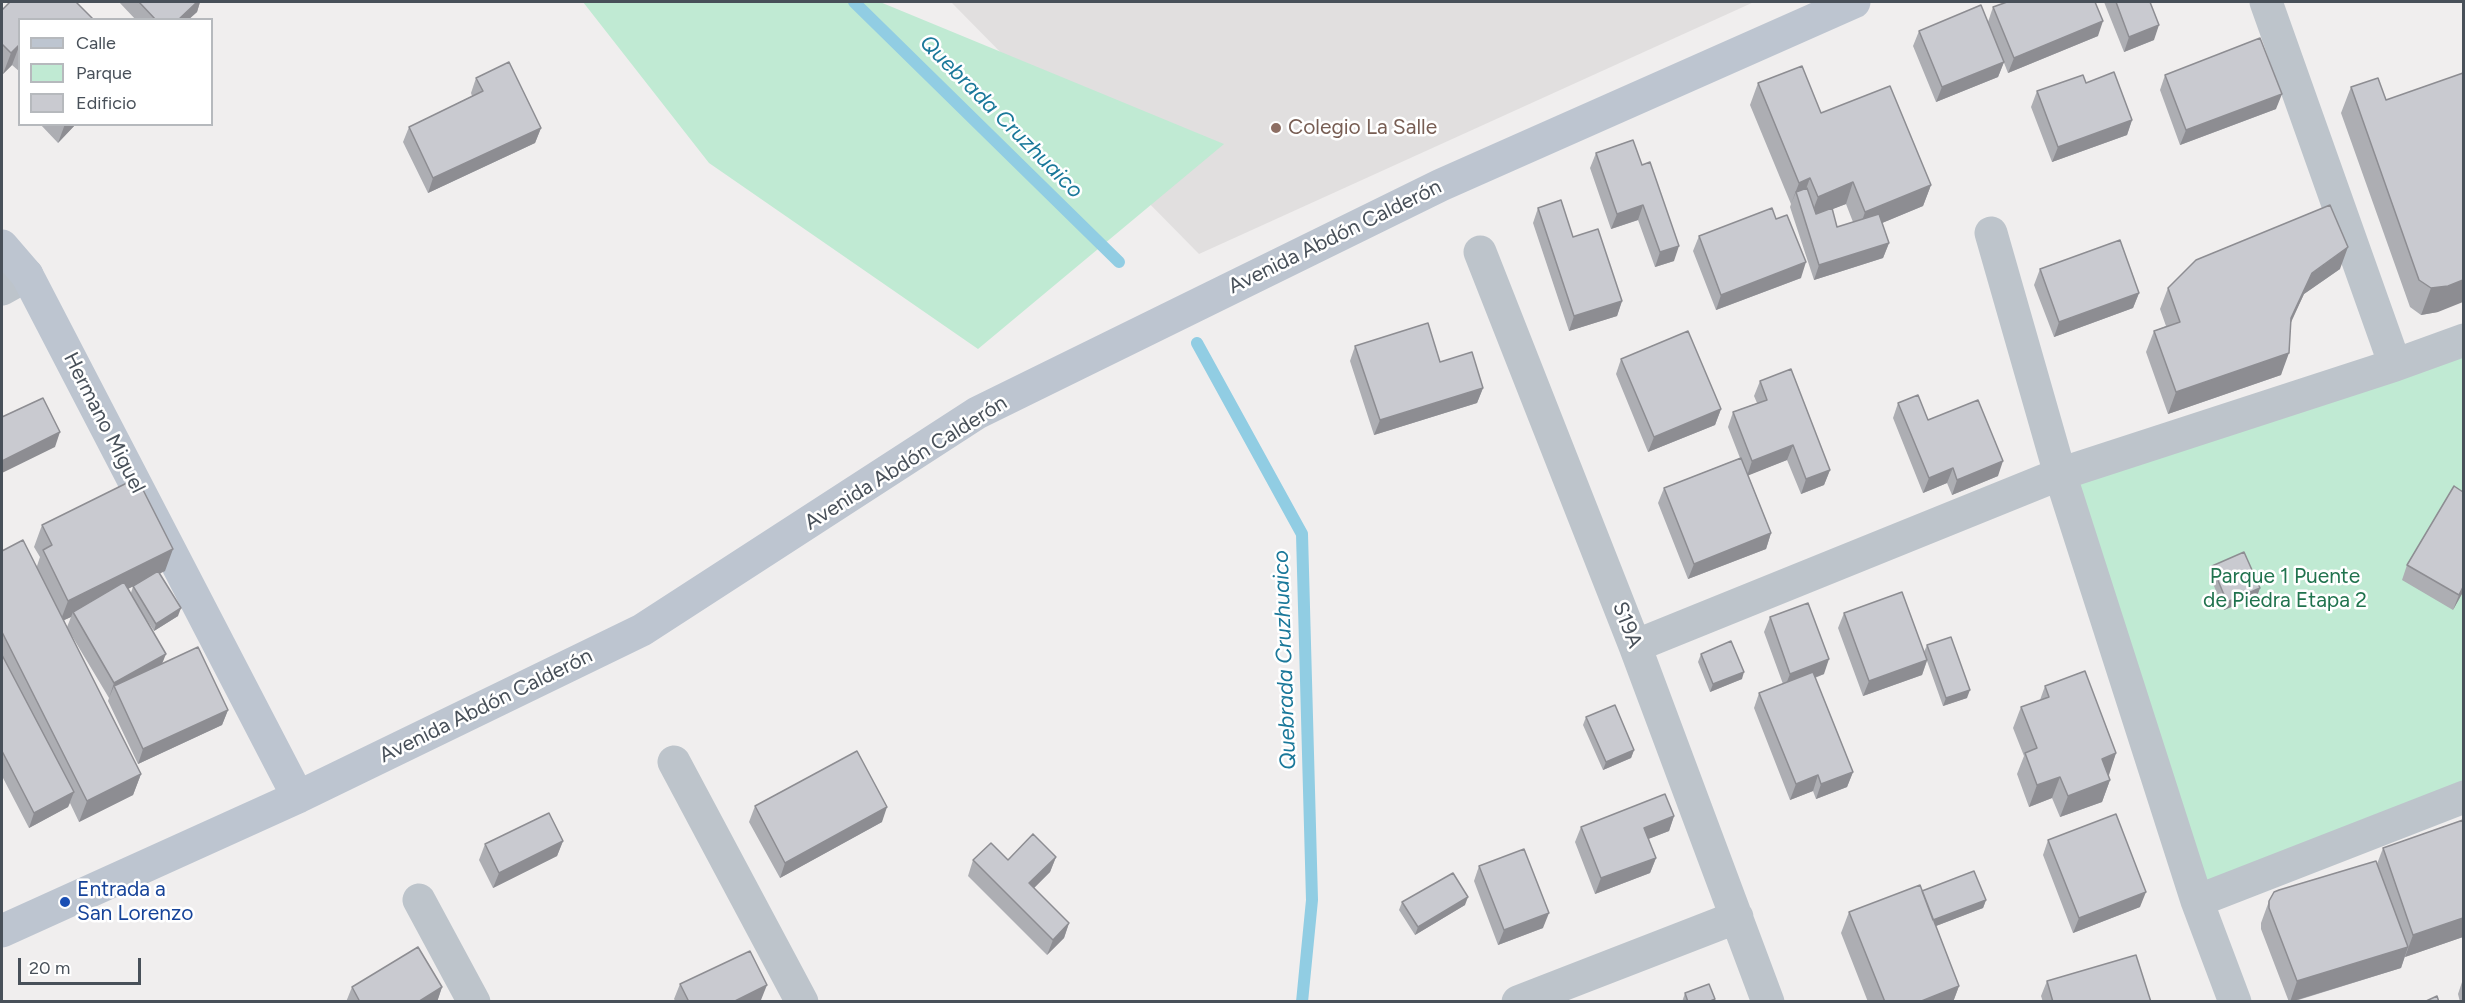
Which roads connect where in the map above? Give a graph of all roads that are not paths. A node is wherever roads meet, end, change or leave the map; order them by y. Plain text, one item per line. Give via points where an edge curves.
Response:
1 (1854, 2) edge
2 (2266, 2) edge
3 (1991, 233) dead end
4 (2, 246) edge
5 (1480, 252) dead end
6 (14, 282) edge
7 (2463, 340) edge
8 (2395, 365) junction
9 (2060, 474) junction
10 (1635, 646) junction
11 (674, 762) dead end
12 (298, 797) junction
13 (2463, 797) edge
14 (419, 900) dead end
15 (2197, 901) junction
16 (1737, 918) junction
17 (2, 931) edge
18 (474, 1002) edge
19 (802, 1002) edge
20 (1518, 1002) edge
21 (1768, 1002) edge
22 (2235, 1002) edge

1 - 12 street, Avenida Abdón Calderón via 1440,185 977,413 642,630
2 - 8 street
3 - 9 street
4 - 6 street, Hermano Miguel
5 - 10 street, S19A
6 - 12 street, Hermano Miguel
7 - 8 street
8 - 9 street
9 - 10 street
9 - 15 street
10 - 16 street, S19A
11 - 19 street
12 - 17 street, Avenida Abdón Calderón
13 - 15 street
14 - 18 street
15 - 22 street
16 - 20 street
16 - 21 street, S19A

